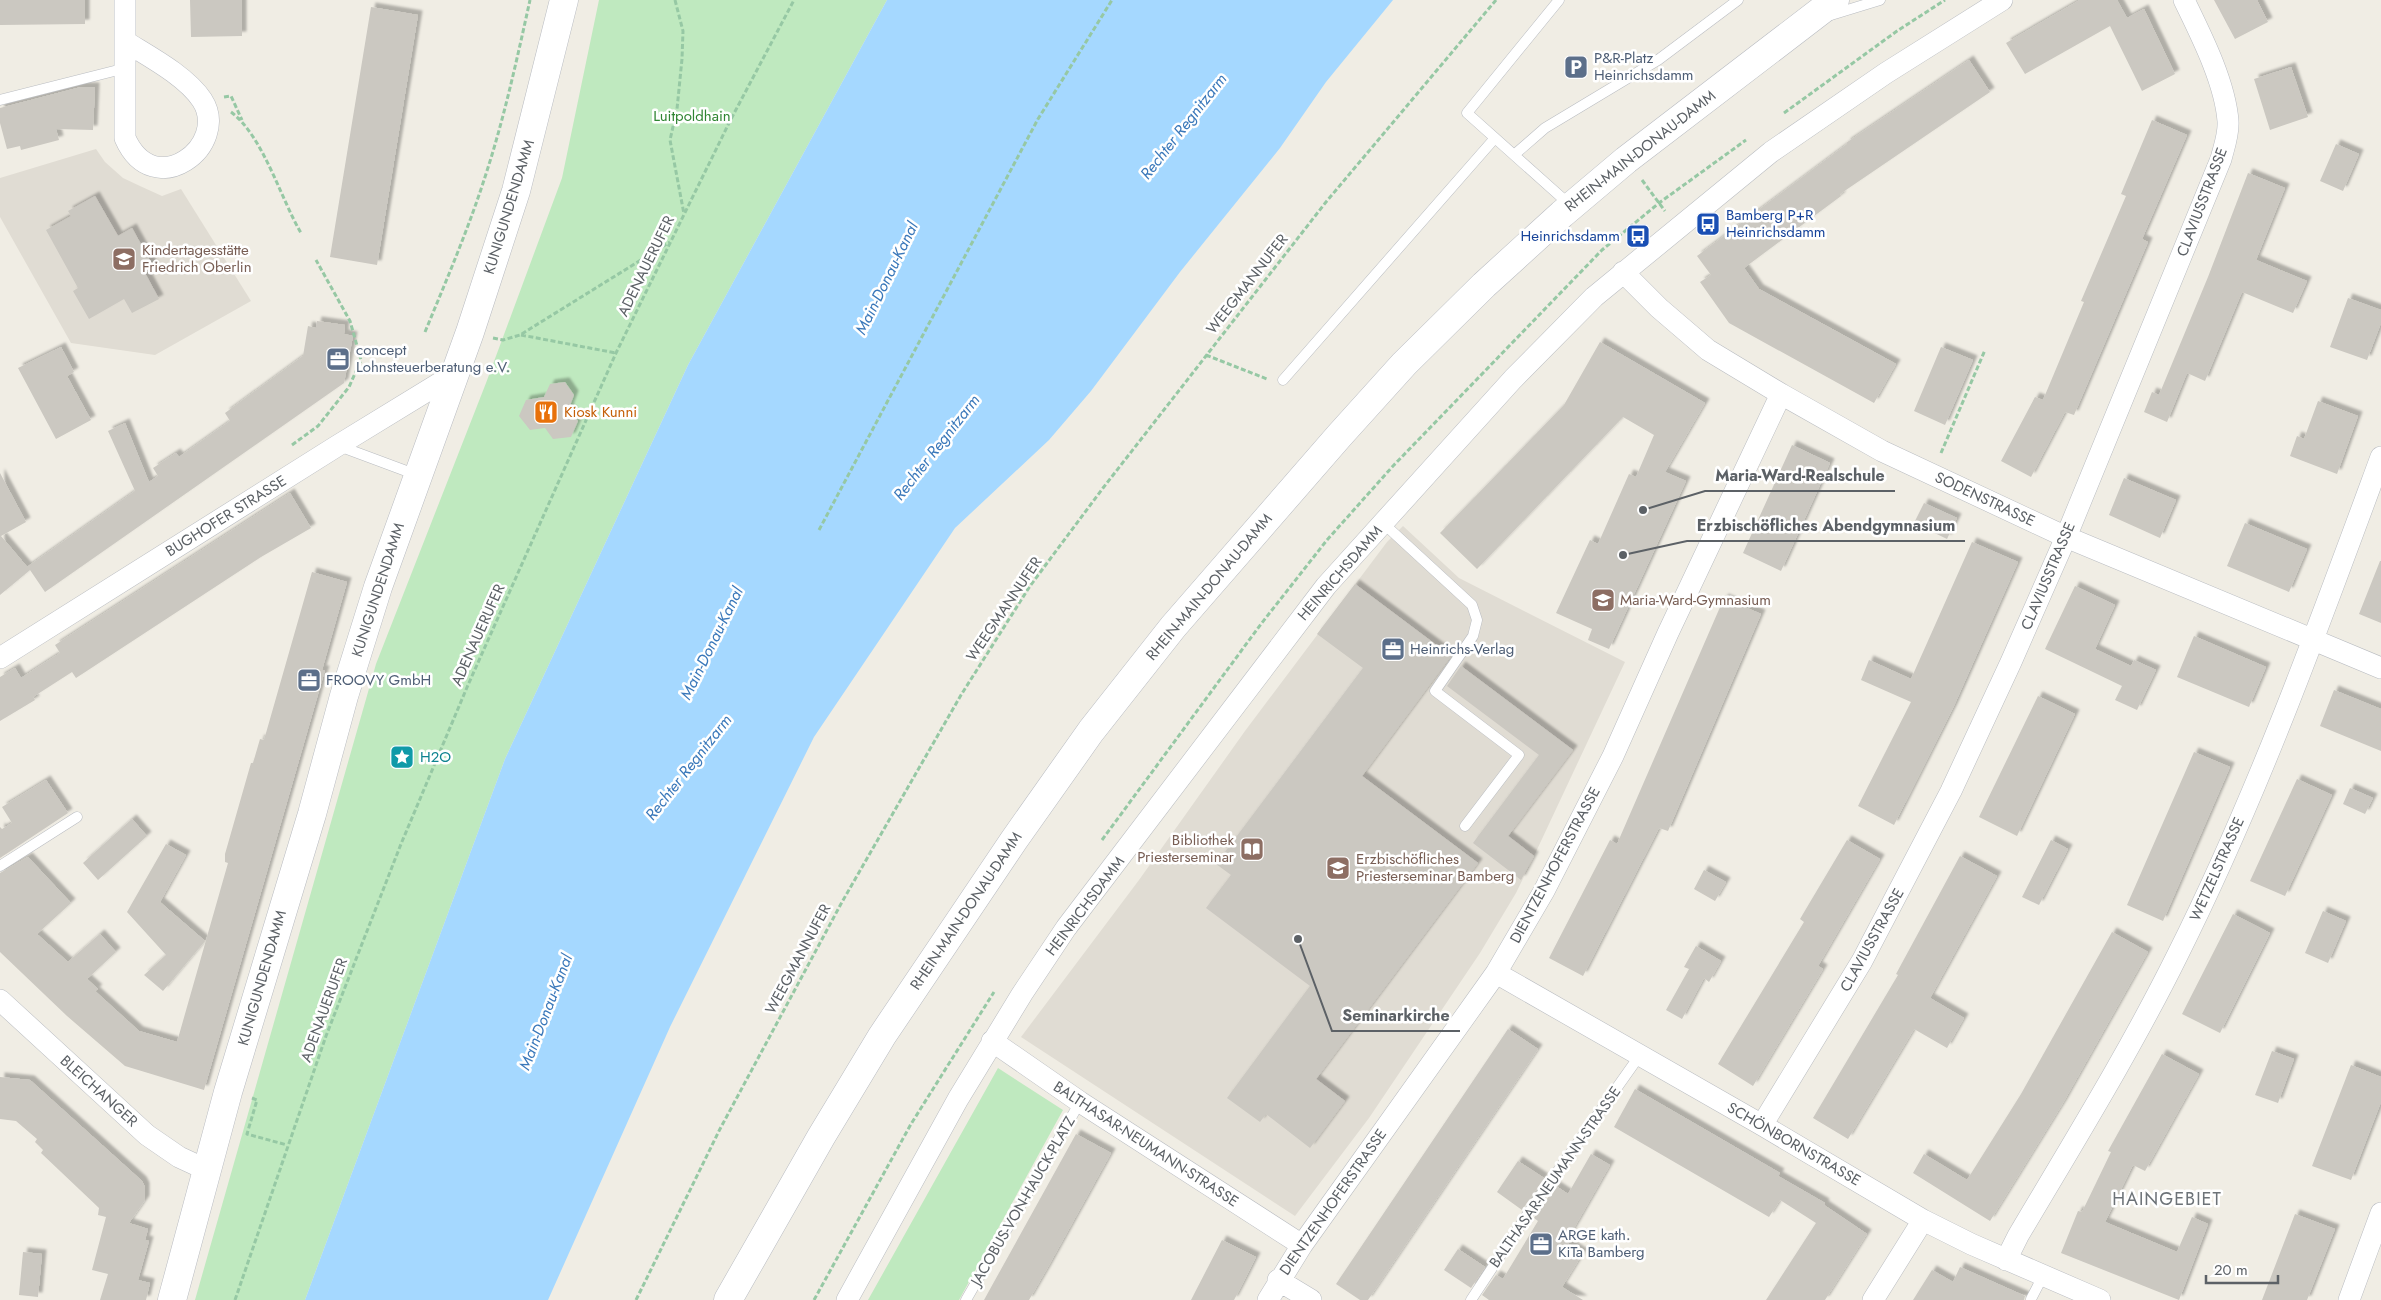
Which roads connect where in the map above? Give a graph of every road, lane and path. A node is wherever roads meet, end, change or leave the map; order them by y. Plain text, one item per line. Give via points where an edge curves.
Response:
1 (125, 0) edge
2 (530, 0) edge
3 (564, 0) edge
4 (675, 0) edge
5 (794, 0) edge
6 (1112, 0) edge
7 (1496, 0) edge
8 (1559, 0) edge
9 (1738, 0) edge
10 (1835, 0) edge
11 (1880, 0) edge
12 (2002, 0) edge
13 (2184, 0) edge
14 (1806, 22) junction
15 (126, 42) junction
16 (126, 68) junction
17 (231, 96) dead end
18 (0, 100) edge
19 (206, 108) junction
20 (243, 121) junction
21 (1495, 138) junction
22 (1514, 154) junction
23 (1626, 160) junction
24 (1571, 206) junction
25 (684, 214) junction
26 (1677, 226) junction
27 (301, 233) dead end
28 (670, 242) junction
29 (316, 260) dead end
30 (1623, 272) junction
31 (425, 332) dead end
32 (1985, 350) dead end
33 (616, 353) junction
34 (1206, 355) junction
35 (453, 375) junction
36 (1283, 380) joint
37 (1781, 394) junction
38 (337, 446) junction
39 (286, 449) dead end
40 (1942, 452) dead end
41 (2381, 457) edge
42 (418, 475) junction
43 (1383, 523) junction
44 (819, 530) dead end
45 (2066, 537) junction
46 (2313, 639) junction
47 (0, 658) edge
48 (2381, 668) edge
49 (77, 817) dead end
50 (1465, 826) dead end
51 (0, 866) edge
52 (1496, 973) junction
53 (0, 1000) edge
54 (992, 1041) junction
55 (1640, 1055) junction
56 (257, 1100) dead end
57 (1080, 1102) junction
58 (1762, 1125) junction
59 (287, 1145) junction
60 (206, 1170) junction
61 (2381, 1213) edge
62 (1923, 1220) junction
63 (1302, 1245) junction
64 (2006, 1260) junction
65 (2043, 1276) junction
66 (1278, 1280) junction
67 (2032, 1299) edge
68 (172, 1300) edge
69 (235, 1300) edge
70 (636, 1300) edge
71 (728, 1300) edge
72 (847, 1300) edge
73 (966, 1300) edge
74 (1268, 1300) edge
75 (1311, 1300) edge
76 (1471, 1300) edge
77 (1873, 1300) edge
78 (2100, 1300) edge
79 (2348, 1300) edge

1 - 15 street
2 - 31 path via 486,176
3 - 35 street, KUNIGUNDENDAMM via 516,191
4 - 25 path via 682,40 677,109 670,140
5 - 25 path, ADENAUERUFER
6 - 44 path via 1038,119
7 - 34 path, WEEGMANNUFER via 1326,202
8 - 21 lane via 1467,113
9 - 22 lane via 1658,60 1545,128
10 - 14 street, RHEIN-MAIN-DONAU-DAMM
11 - 14 lane
12 - 26 street, HEINRICHSDAMM via 1826,112
13 - 45 street, CLAVIUSSTRASSE via 2223,94 2227,138
14 - 23 street, RHEIN-MAIN-DONAU-DAMM
15 - 16 street
15 - 19 street via 181,80
16 - 18 lane
16 - 19 street via 125,138 131,152 146,163 165,168 190,160 200,147 207,129
17 - 20 path
19 - 20 path via 228,110
20 - 27 path
21 - 22 lane
21 - 36 lane
22 - 24 lane
23 - 24 street, RHEIN-MAIN-DONAU-DAMM
23 - 26 path
24 - 71 street, RHEIN-MAIN-DONAU-DAMM via 1404,364 1174,627 1091,731 882,1036
25 - 28 path, ADENAUERUFER
26 - 30 street, HEINRICHSDAMM
28 - 33 path, ADENAUERUFER
28 - 33 path via 520,335
29 - 39 path via 350,321 361,360 349,387 318,426
30 - 37 street, SODENSTRASSE via 1708,350
30 - 43 street, HEINRICHSDAMM via 1594,296 1513,379
32 - 40 path
33 - 59 path, ADENAUERUFER via 401,844
34 - 36 path via 1262,378
34 - 70 path, WEEGMANNUFER via 1030,586 961,695 842,902 720,1129
35 - 38 street, BUGHOFER STRASSE
35 - 42 street, KUNIGUNDENDAMM
37 - 45 street, SODENSTRASSE via 1882,452
37 - 52 street, DIENTZENHOFERSTRASSE via 1613,756 1544,891
38 - 42 lane
38 - 47 street, BUGHOFER STRASSE
41 - 46 street, WETZELSTRASSE
42 - 60 street, KUNIGUNDENDAMM via 344,696
43 - 50 lane via 1472,605 1476,620 1473,636 1436,691 1519,755
43 - 54 street, HEINRICHSDAMM via 1321,592 1066,928
45 - 46 street, SODENSTRASSE
45 - 58 street, CLAVIUSSTRASSE via 1955,782 1910,871 1862,961
46 - 48 street, SODENSTRASSE
46 - 64 street, WETZELSTRASSE via 2233,834 2179,952 2137,1035
49 - 51 lane
52 - 55 street, SCHÖNBORNSTRASSE
52 - 63 street, DIENTZENHOFERSTRASSE
53 - 60 street, BLEICHANGER via 147,1135 179,1157
54 - 57 street, BALTHASAR-NEUMANN-STRASSE
54 - 72 street, HEINRICHSDAMM
55 - 58 street, SCHÖNBORNSTRASSE
55 - 76 lane, BALTHASAR-NEUMANN-STRASSE
56 - 59 path via 247,1134
57 - 63 street, BALTHASAR-NEUMANN-STRASSE
57 - 73 lane, JACOBUS-VON-HAUCK-PLATZ
58 - 62 street, SCHÖNBORNSTRASSE
59 - 69 path, ADENAUERUFER
60 - 68 street, KUNIGUNDENDAMM
61 - 79 street
62 - 64 street, SCHÖNBORNSTRASSE
62 - 77 street
63 - 66 street, DIENTZENHOFERSTRASSE
64 - 65 street, SCHÖNBORNSTRASSE
65 - 67 lane
65 - 78 street, SCHÖNBORNSTRASSE
66 - 74 street, DIENTZENHOFERSTRASSE
66 - 75 street

